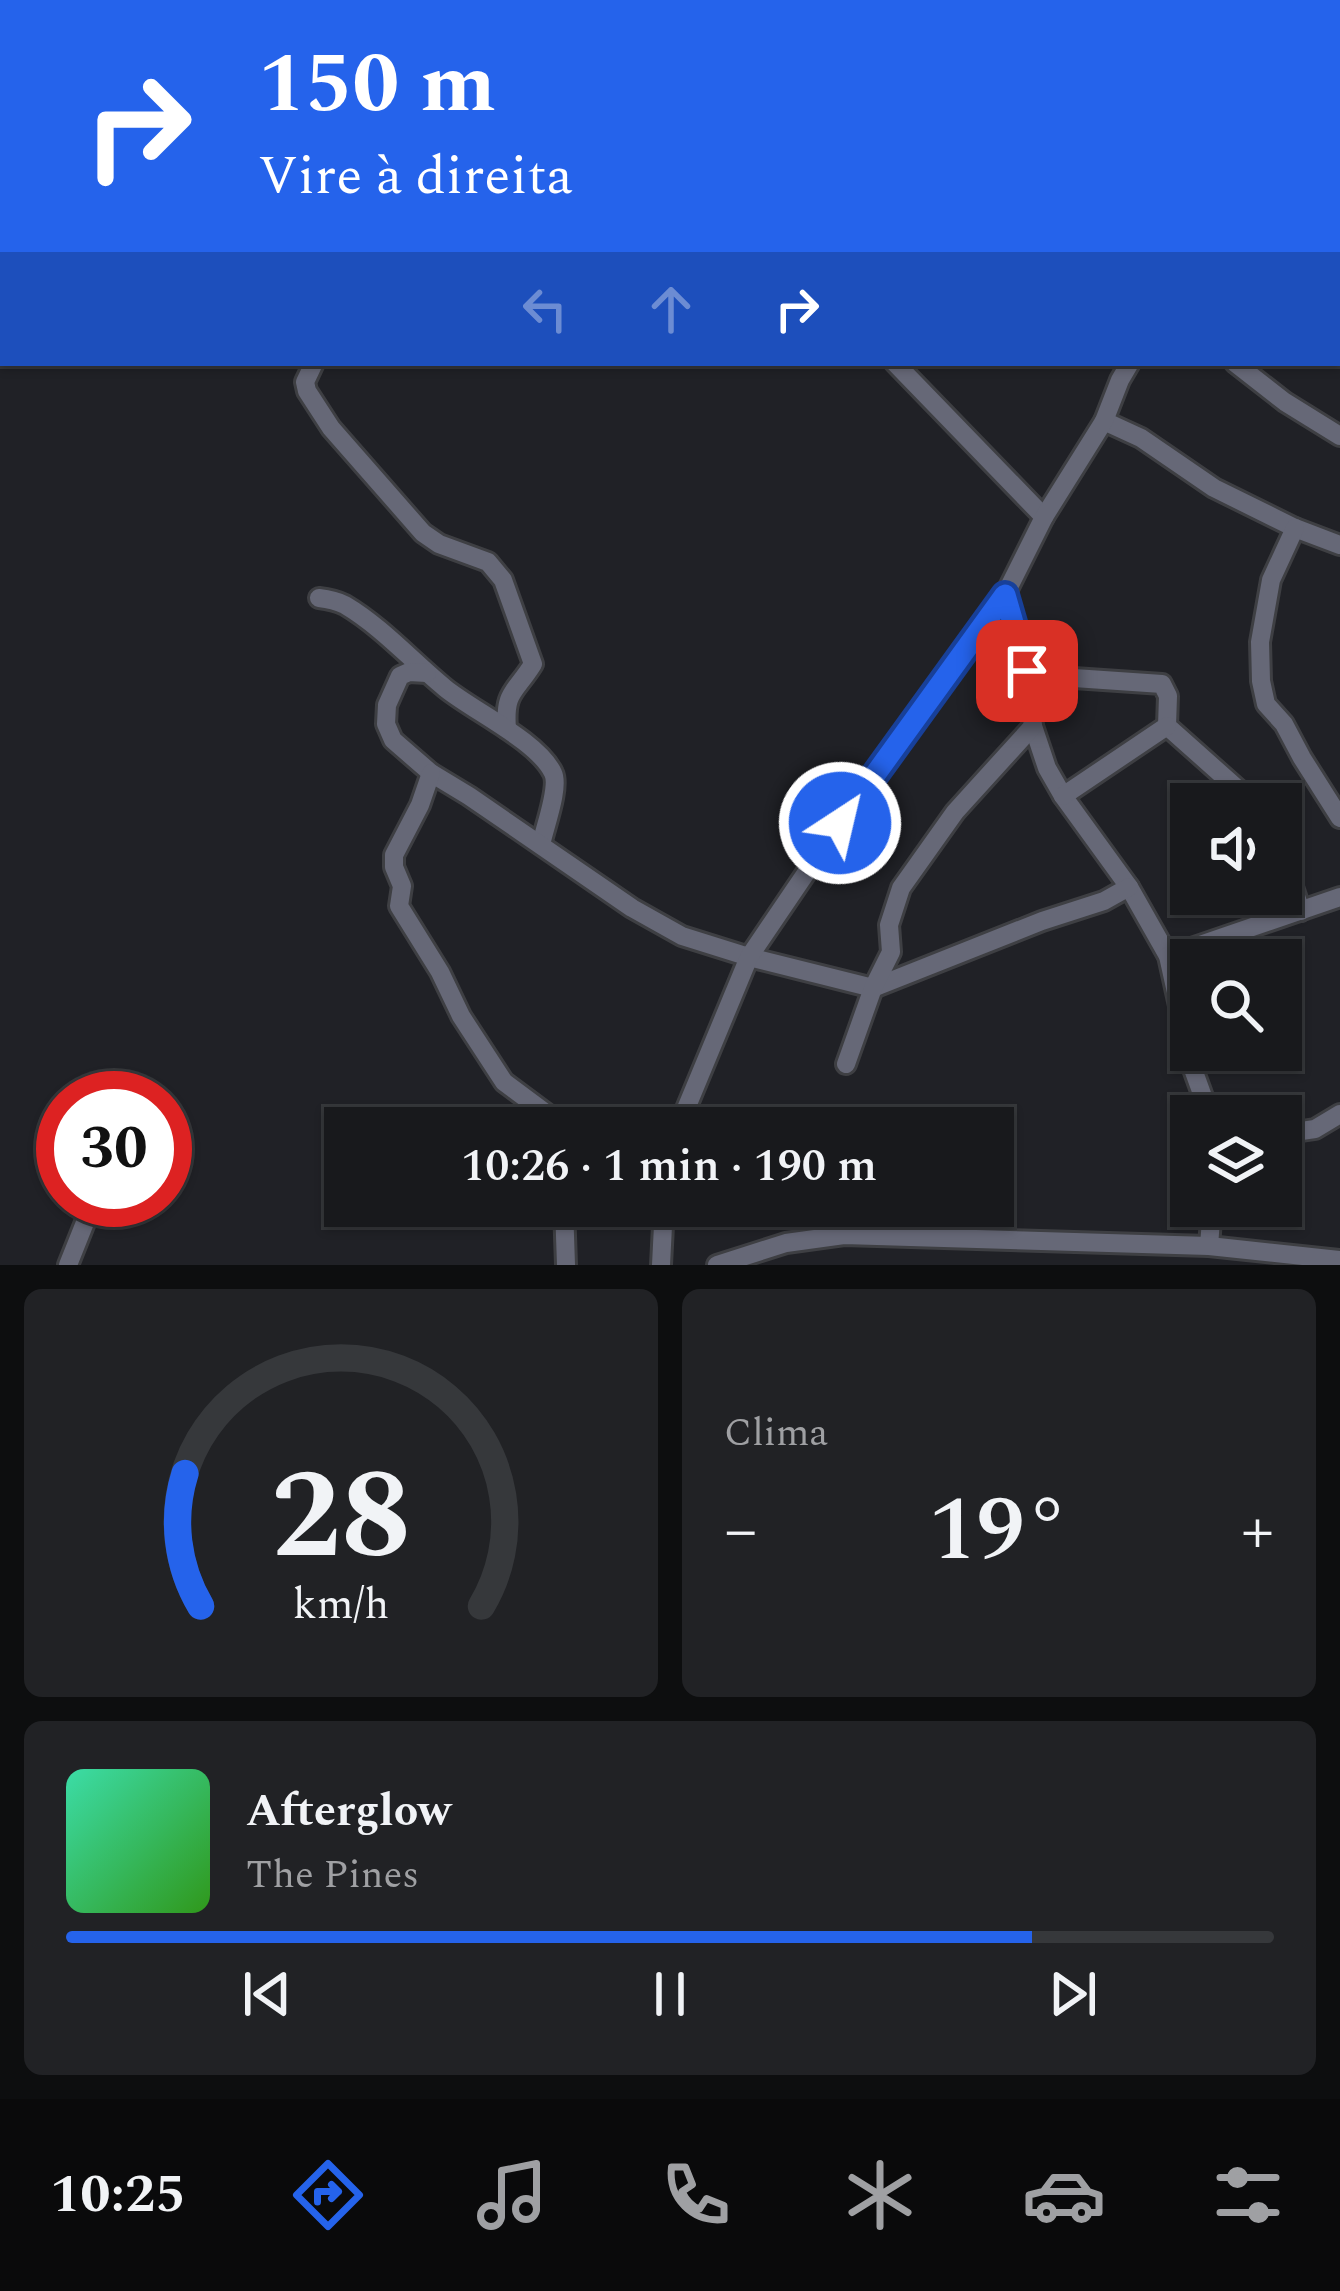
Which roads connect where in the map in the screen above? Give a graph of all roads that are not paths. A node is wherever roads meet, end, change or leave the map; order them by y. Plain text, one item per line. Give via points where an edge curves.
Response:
1 (313, 366) edge
2 (898, 366) edge
3 (1128, 366) edge
4 (1239, 366) edge
5 (1104, 421) junction
6 (1340, 436) edge
7 (1043, 517) junction
8 (1295, 528) junction
9 (1340, 545) edge
10 (1005, 595) junction
11 (319, 598) dead end
12 (1027, 671) junction
13 (427, 673) junction
14 (1033, 726) junction
15 (1167, 726) junction
16 (507, 729) junction
17 (431, 773) junction
18 (1231, 783) edge
19 (1063, 796) junction
20 (1340, 818) edge
21 (541, 845) junction
22 (1130, 887) junction
23 (1340, 897) edge
24 (1302, 911) edge
25 (1289, 915) edge
26 (1168, 956) junction
27 (749, 957) junction
28 (873, 988) junction
29 (846, 1064) dead end
30 (1202, 1095) edge
31 (538, 1107) edge
32 (687, 1107) edge
33 (1340, 1114) edge
34 (1302, 1131) edge
35 (83, 1227) edge
36 (565, 1227) edge
37 (663, 1227) edge
38 (1210, 1227) edge
39 (1209, 1246) junction
40 (1340, 1260) edge
41 (68, 1265) edge
42 (566, 1265) edge
43 (662, 1265) edge
44 (717, 1265) edge

1 - 16 street via 307,392 423,533 488,562 503,580 533,664 508,696
2 - 7 street
3 - 5 street
4 - 6 street
5 - 7 street
5 - 8 street
7 - 10 street
8 - 9 street
8 - 20 street via 1271,580 1260,642 1263,695
10 - 12 street
10 - 27 street
11 - 13 street via 343,604
12 - 14 street
12 - 15 street via 1158,682 1168,696
13 - 16 street
13 - 17 street via 400,676 386,724
14 - 19 street
14 - 28 street via 955,812 901,888 889,925 891,952
15 - 18 street
15 - 19 street
16 - 21 street via 554,773
17 - 21 street
17 - 31 street via 394,856 399,907 504,1082
19 - 22 street
21 - 27 street via 682,936
22 - 26 street
22 - 28 street
23 - 24 street
25 - 26 street
26 - 30 street
27 - 28 street
27 - 32 street
28 - 29 street
33 - 34 street
35 - 41 street
36 - 42 street
37 - 43 street
38 - 39 street
39 - 40 street
39 - 44 street via 844,1235

